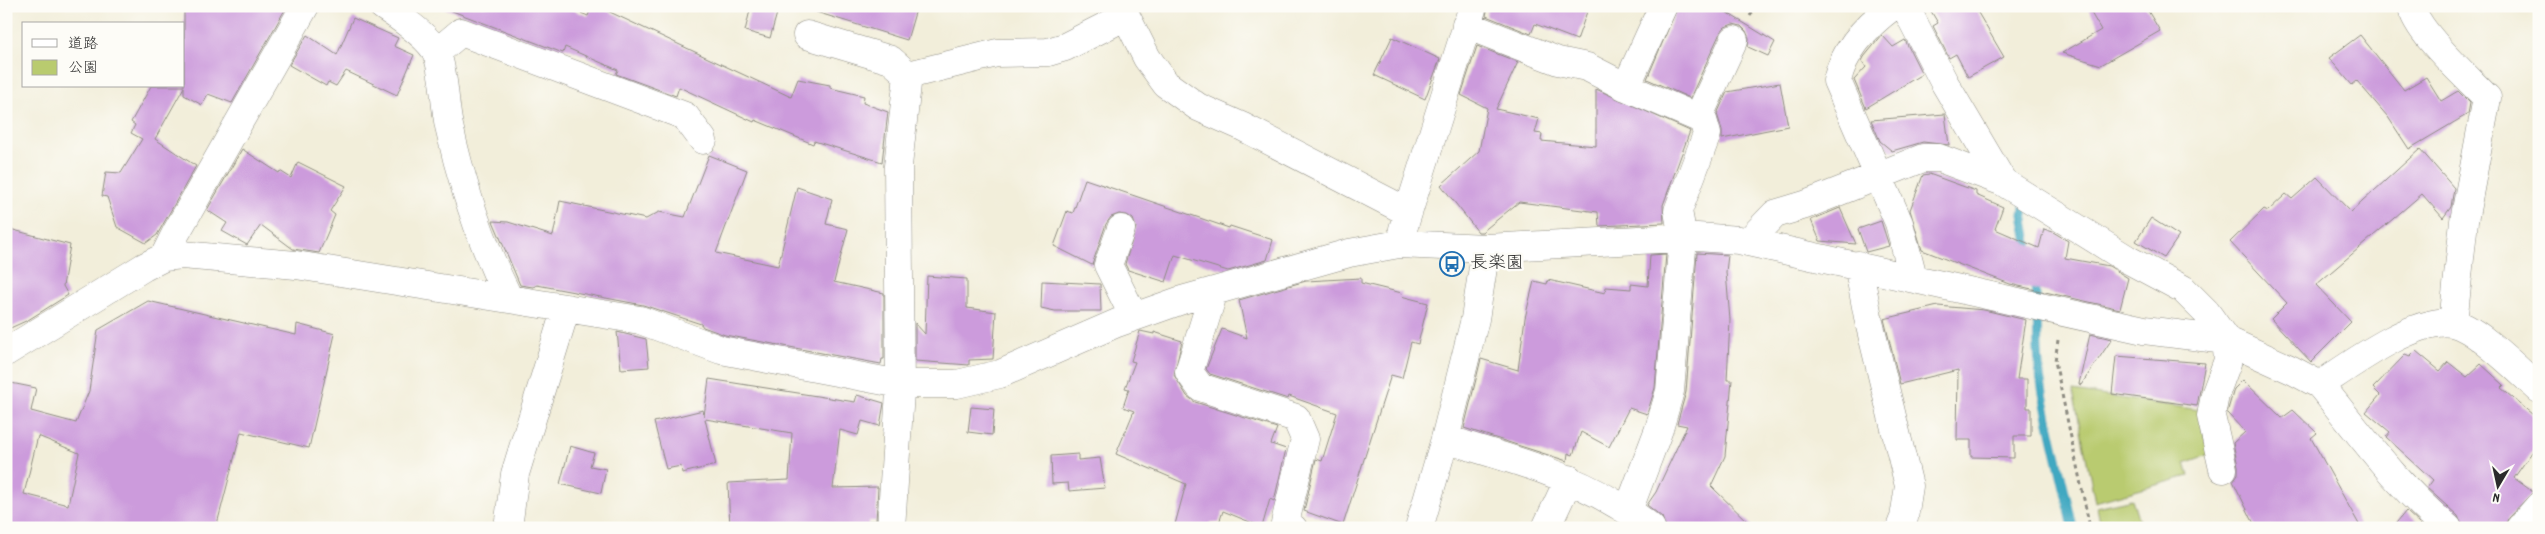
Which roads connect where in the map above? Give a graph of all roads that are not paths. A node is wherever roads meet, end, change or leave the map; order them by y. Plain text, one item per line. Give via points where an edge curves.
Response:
1 (305, 6) edge
2 (383, 6) edge
3 (1662, 6) edge
4 (1894, 6) edge
5 (1905, 6) edge
6 (2412, 6) edge
7 (1123, 11) edge
8 (1470, 16) edge
9 (808, 35) dead end
10 (1734, 40) dead end
11 (436, 53) junction
12 (908, 75) junction
13 (1626, 87) junction
14 (1698, 118) junction
15 (703, 140) dead end
16 (1879, 176) junction
17 (2003, 182) junction
18 (1408, 212) junction
19 (1121, 229) dead end
20 (1683, 238) junction
21 (1748, 242) junction
22 (1399, 244) junction
23 (1486, 248) junction
24 (164, 258) junction
25 (1858, 264) junction
26 (1914, 277) junction
27 (1214, 291) junction
28 (509, 299) junction
29 (566, 308) junction
30 (1134, 317) junction
31 (2453, 322) junction
32 (2226, 340) junction
33 (6, 352) edge
34 (900, 384) junction
35 (2320, 386) junction
36 (2539, 389) edge
37 (1445, 439) junction
38 (2223, 469) dead end
39 (1569, 479) junction
40 (2539, 506) edge
41 (1628, 511) junction
42 (508, 528) edge
43 (891, 528) edge
44 (1293, 528) edge
45 (1419, 528) edge
46 (1546, 528) edge
47 (1651, 528) edge
48 (1900, 528) edge
49 (2448, 528) edge
50 (2520, 528) edge

1 - 24 street
2 - 11 street via 412,26
3 - 13 street
4 - 16 street via 1876,18 1850,48 1840,66 1837,81
5 - 17 street via 1944,82
6 - 31 street via 2423,30 2487,98 2464,221
7 - 12 street via 1065,47 1048,52 997,53
7 - 18 street via 1147,58 1166,84 1198,107
8 - 13 street via 1558,62 1587,67
8 - 18 street
9 - 12 street via 891,60
10 - 14 street
11 - 15 street via 460,32 685,116
11 - 28 street via 459,170
12 - 34 street via 898,166
13 - 14 street
14 - 20 street via 1703,120 1707,134 1678,211
16 - 17 street via 1923,158 1939,158
16 - 21 street via 1775,214
16 - 26 street via 1899,223
17 - 32 street via 2183,289 2206,312
18 - 22 street
19 - 30 street via 1108,265
20 - 21 street
20 - 23 street
20 - 41 street via 1670,391
21 - 25 street
22 - 23 street
22 - 27 street via 1349,253
23 - 37 street via 1475,319
24 - 28 street via 182,255 286,264
24 - 33 street
25 - 26 street
25 - 48 street via 1909,486
26 - 32 street via 2144,330
27 - 30 street
27 - 44 street via 1190,372 1200,387 1296,418 1305,439 1285,523
28 - 29 street
29 - 34 street via 640,320 722,350
29 - 42 street via 514,474
30 - 34 street via 1000,374 956,384
31 - 35 street via 2433,322 2413,330 2363,356
31 - 36 street via 2486,342
32 - 35 street
32 - 38 street via 2228,360 2215,394 2211,416
34 - 43 street
35 - 49 street via 2398,481 2423,508
37 - 39 street
37 - 45 street
39 - 41 street
39 - 46 street
40 - 50 street
41 - 47 street

